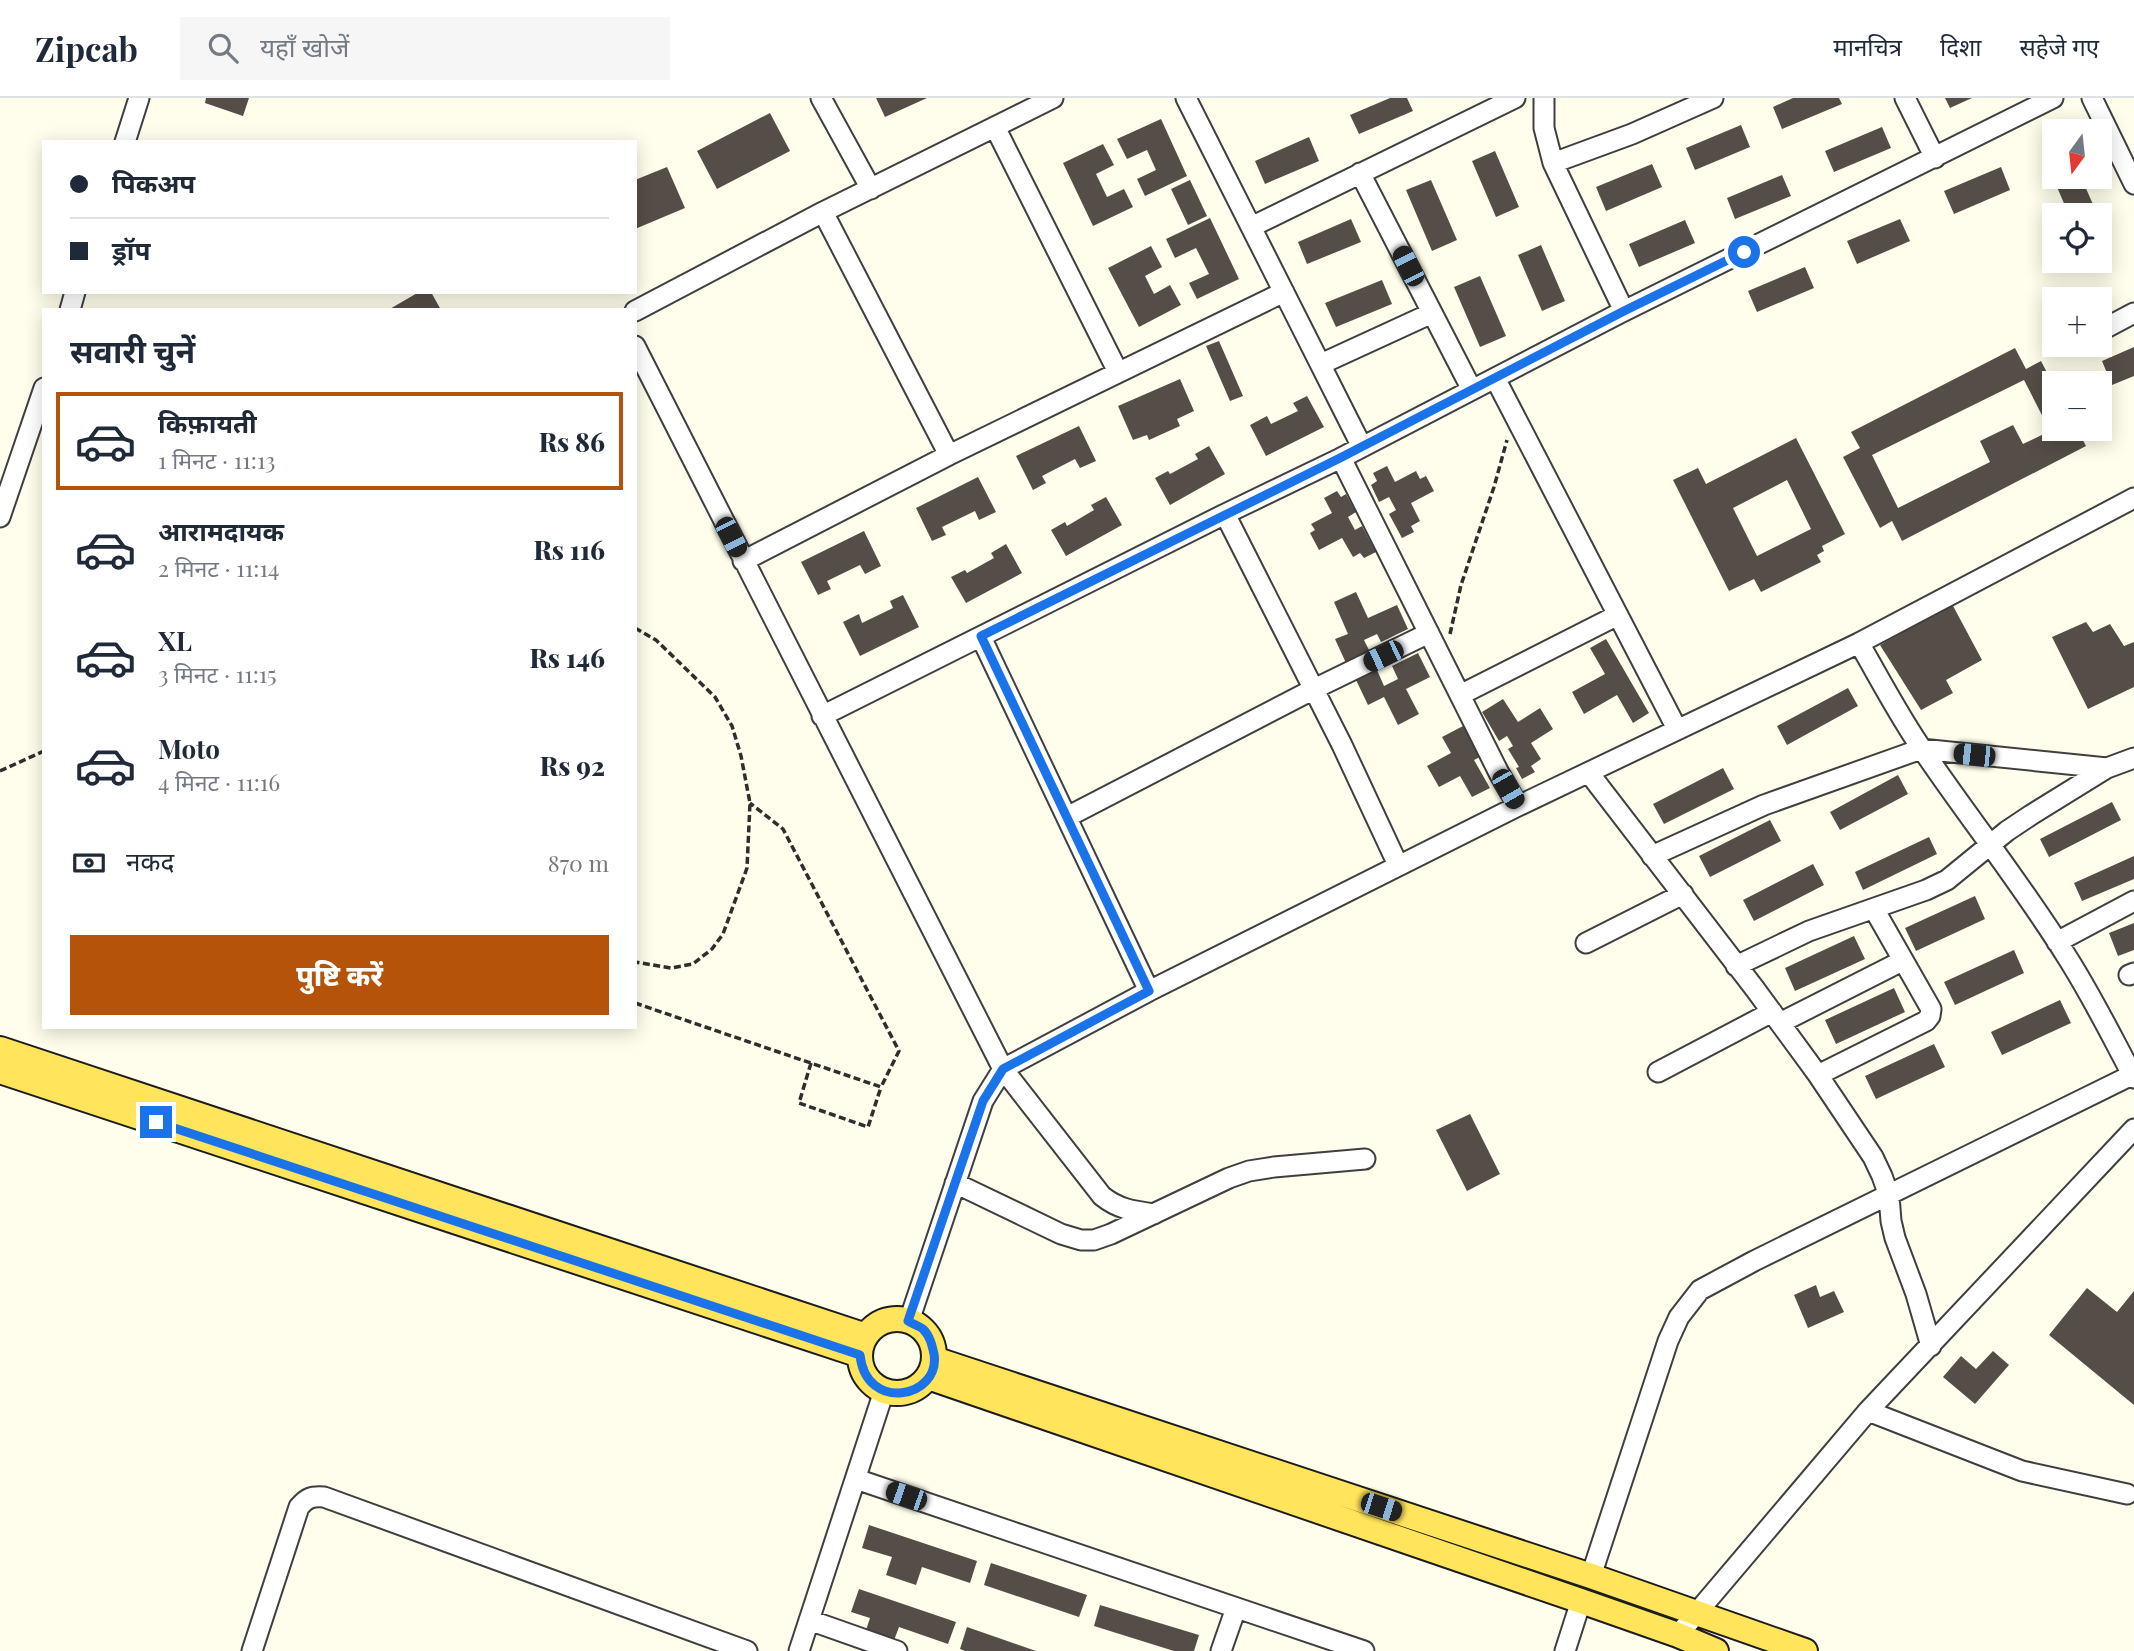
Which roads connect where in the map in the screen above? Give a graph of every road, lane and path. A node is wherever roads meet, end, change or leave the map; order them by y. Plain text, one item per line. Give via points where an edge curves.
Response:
1 (139, 98) edge
2 (821, 98) edge
3 (1054, 98) edge
4 (1186, 98) edge
5 (1515, 98) edge
6 (1544, 98) edge
7 (1713, 98) edge
8 (1905, 98) edge
9 (2053, 98) edge
10 (2092, 98) edge
11 (995, 127) junction
12 (126, 140) edge
13 (1935, 158) junction
14 (1553, 163) junction
15 (1360, 173) junction
16 (2132, 175) edge
17 (871, 189) junction
18 (823, 212) junction
19 (1251, 227) junction
20 (1284, 292) junction
21 (637, 310) edge
22 (1624, 311) junction
23 (1432, 313) junction
24 (2134, 313) edge
25 (2112, 325) edge
26 (637, 350) edge
27 (1321, 364) junction
28 (1118, 372) junction
29 (1495, 378) junction
30 (1472, 390) junction
31 (42, 397) edge
32 (1514, 414) junction
33 (42, 431) edge
34 (26, 442) junction
35 (1363, 447) junction
36 (949, 455) junction
37 (1340, 458) junction
38 (2134, 498) edge
39 (1225, 514) junction
40 (0, 517) edge
41 (743, 561) junction
42 (1618, 615) junction
43 (637, 629) edge
44 (1429, 633) junction
45 (981, 636) junction
46 (1859, 643) junction
47 (1444, 663) junction
48 (1314, 689) junction
49 (1460, 695) junction
50 (822, 716) junction
51 (1677, 729) junction
52 (1922, 750) junction
53 (42, 752) edge
54 (2132, 764) edge
55 (2107, 768) junction
56 (0, 771) edge
57 (1589, 773) junction
58 (750, 803) junction
59 (1518, 806) junction
60 (1067, 817) junction
61 (1989, 846) junction
62 (1652, 856) junction
63 (1398, 865) junction
64 (1683, 894) junction
65 (2134, 901) edge
66 (1874, 909) junction
67 (2057, 942) junction
68 (1586, 943) dead end
69 (1902, 961) junction
70 (637, 962) edge
71 (1736, 965) junction
72 (1149, 991) junction
73 (637, 1004) edge
74 (1776, 1018) junction
75 (0, 1049) edge
76 (811, 1063) junction
77 (1003, 1069) junction
78 (0, 1071) edge
79 (1658, 1072) dead end
80 (1818, 1075) junction
81 (2133, 1075) edge
82 (881, 1087) junction
83 (2134, 1129) edge
84 (1365, 1159) dead end
85 (955, 1183) junction
86 (1889, 1196) junction
87 (1154, 1214) junction
88 (908, 1321) junction
89 (863, 1345) junction
90 (1931, 1346) junction
91 (931, 1368) junction
92 (884, 1391) junction
93 (1868, 1411) junction
94 (856, 1479) junction
95 (2127, 1494) dead end
96 (1591, 1576) junction
97 (1581, 1601) junction
98 (1236, 1608) junction
99 (1696, 1613) junction
100 (809, 1620) junction
101 (1678, 1635) junction
102 (252, 1651) edge
103 (747, 1651) edge
104 (799, 1651) edge
105 (897, 1651) edge
106 (1222, 1651) edge
107 (1364, 1651) edge
108 (1565, 1651) edge
109 (1716, 1651) edge
110 (1805, 1651) edge

1 - 12 street
2 - 17 street
3 - 11 street
4 - 19 street
5 - 15 street
6 - 14 street via 1544,128
7 - 14 street
8 - 13 street
9 - 13 street
10 - 16 street
11 - 17 street
11 - 28 street
13 - 22 street
14 - 22 street
15 - 19 street
15 - 23 street
17 - 18 street
18 - 21 street
18 - 36 street
19 - 20 street
20 - 27 street
20 - 28 street
22 - 29 street
23 - 27 street
23 - 30 street
24 - 25 street
26 - 41 street
27 - 35 street
28 - 36 street
29 - 30 street
29 - 32 street
30 - 35 street
31 - 34 street
32 - 42 street
32 - 47 path via 1461,585
33 - 34 street
34 - 40 street
35 - 37 street
36 - 41 street
37 - 39 street
37 - 44 street
38 - 46 street
39 - 45 street
39 - 48 street
41 - 50 street
42 - 49 street
42 - 51 street
43 - 58 path via 656,640 715,697 732,726
44 - 47 street
44 - 48 street
45 - 50 street
45 - 60 street
46 - 51 street
46 - 52 street
47 - 49 street
48 - 60 street
48 - 63 street
49 - 59 street
50 - 77 street
51 - 57 street
52 - 55 street
52 - 61 street
52 - 62 street via 1764,805
53 - 56 path
54 - 55 street
55 - 61 street
57 - 59 street
57 - 62 street
58 - 70 path via 747,868 723,934 693,964 671,968
58 - 82 path via 783,829 899,1051
59 - 63 street
60 - 72 street
61 - 66 street via 1947,880
61 - 67 street
62 - 64 street
63 - 72 street
64 - 68 street
64 - 71 street
65 - 67 street
66 - 69 street
66 - 71 street via 1809,931
67 - 81 street
69 - 74 street
69 - 80 street via 1931,1009 1930,1016
71 - 74 street
72 - 77 street
73 - 76 path
74 - 79 street
74 - 80 street
75 - 89 main road
76 - 82 path
76 - 82 path via 799,1103 856,1123 868,1127
77 - 85 street via 983,1101
77 - 87 street via 1102,1196 1125,1210
78 - 89 main road
80 - 86 street via 1873,1157
81 - 86 street
83 - 90 street
84 - 87 street via 1248,1171
85 - 87 street via 1081,1240 1111,1234
85 - 88 street
86 - 90 street via 1895,1238
86 - 96 street via 1754,1261 1700,1290 1688,1303 1668,1341
88 - 89 main road via 890,1320 873,1329
88 - 91 main road via 923,1329 932,1343
89 - 92 main road via 863,1370 871,1383
90 - 93 street
91 - 92 main road via 921,1385 904,1393
91 - 96 main road
91 - 97 main road
92 - 94 street
93 - 95 street via 2022,1471
93 - 99 street
94 - 98 street
94 - 100 street
96 - 99 main road
97 - 101 main road
97 - 108 street
98 - 106 street
98 - 107 street
99 - 101 street
99 - 110 main road
100 - 104 street
100 - 105 street
101 - 109 main road
102 - 103 street via 299,1507 313,1496

